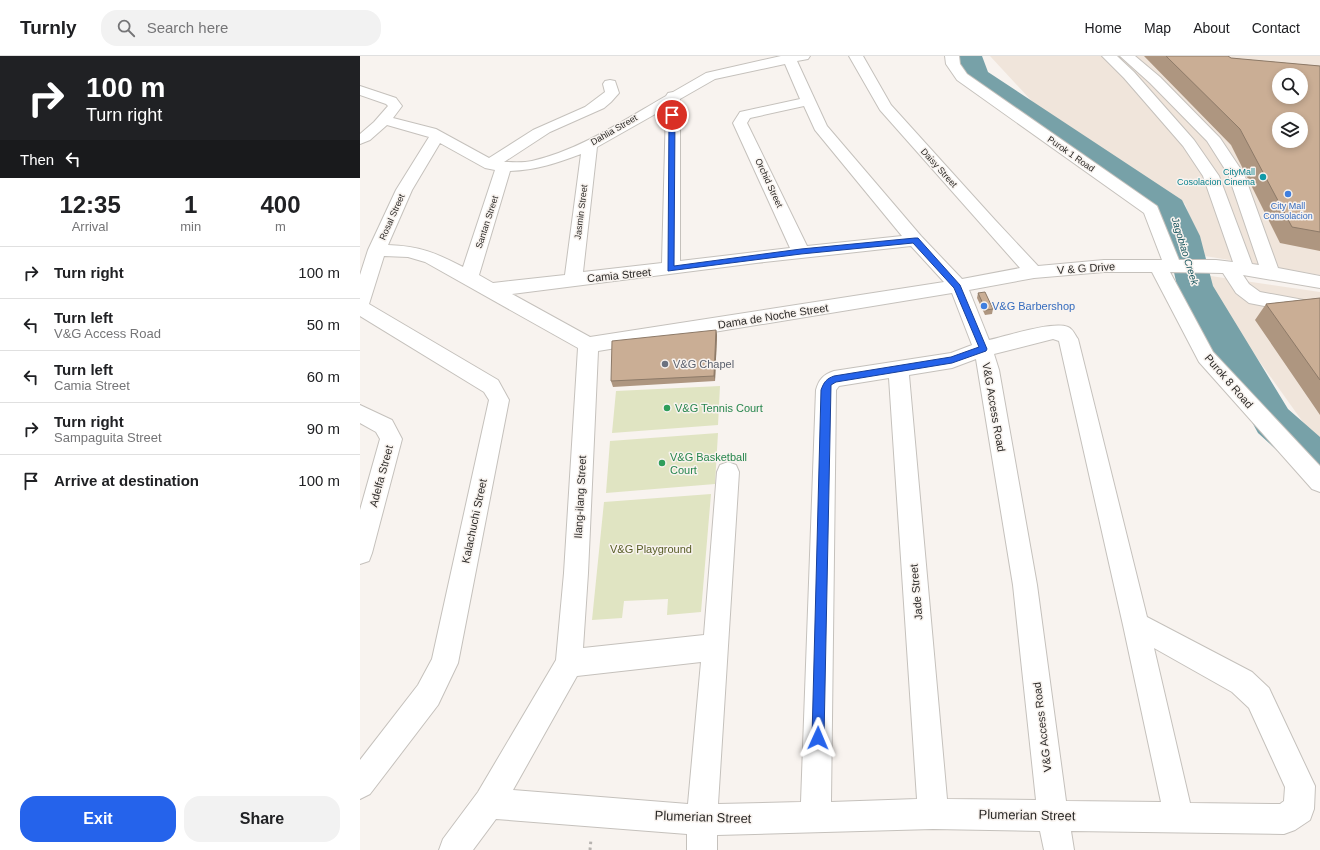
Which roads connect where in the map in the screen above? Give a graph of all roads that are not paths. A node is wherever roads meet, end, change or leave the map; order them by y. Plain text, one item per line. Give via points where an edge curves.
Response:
1 (856, 56) edge
2 (952, 56) edge
3 (1109, 56) edge
4 (1127, 56) edge
5 (794, 57) edge
6 (610, 84) dead end
7 (360, 90) edge
8 (673, 96) junction
9 (808, 101) junction
10 (384, 120) junction
11 (437, 136) junction
12 (360, 140) edge
13 (590, 145) junction
14 (497, 166) junction
15 (915, 240) junction
16 (378, 250) junction
17 (801, 252) junction
18 (1171, 266) junction
19 (1227, 266) junction
20 (1270, 268) junction
21 (671, 269) junction
22 (1034, 272) junction
23 (1320, 273) edge
24 (469, 278) junction
25 (573, 280) junction
26 (1320, 282) edge
27 (958, 286) junction
28 (490, 290) junction
29 (360, 306) edge
30 (1320, 310) edge
31 (588, 345) junction
32 (983, 349) junction
33 (898, 369) junction
34 (360, 413) edge
35 (728, 472) dead end
36 (1320, 482) edge
37 (360, 553) edge
38 (1136, 625) junction
39 (716, 647) junction
40 (569, 663) junction
41 (360, 784) edge
42 (489, 803) junction
43 (934, 814) junction
44 (1053, 815) junction
45 (816, 817) junction
46 (1179, 818) junction
47 (702, 820) junction
48 (454, 850) edge
49 (702, 850) edge
50 (1059, 850) edge

1 - 22 street, Daisy Street via 885,107
2 - 18 street, Purok 1 Road via 953,64 962,77 1151,210
3 - 19 street via 1189,143 1211,176
4 - 20 street via 1213,138 1236,174
5 - 8 street, Dahlia Street via 710,76
5 - 9 street, V&G Access Road
6 - 14 street via 612,93 608,99 544,129
7 - 10 street via 394,103 395,106
8 - 13 street, Dahlia Street
8 - 21 street
9 - 15 street, V&G Access Road via 820,127
9 - 17 street, Orchid Street via 746,115 740,123
10 - 11 street via 431,132
10 - 12 street
11 - 14 street
11 - 16 street, Rosal Street via 404,190
13 - 14 street, Dahlia Street via 530,166
13 - 25 street, Jasmin Street
14 - 24 street, Santan Street
15 - 17 street, Camia Street
15 - 27 street, V&G Access Road
16 - 24 street via 409,251 431,258
16 - 29 street, Rosal Street
17 - 21 street, Camia Street
18 - 19 street, V & G Drive
18 - 22 street, V & G Drive via 1104,266
18 - 36 street, Purok 8 Road via 1206,357
19 - 20 street, V & G Drive
19 - 30 street via 1247,294
20 - 23 street, V & G Drive
20 - 26 street, V & G Drive
21 - 25 street, Camia Street
22 - 27 street, V & G Drive
24 - 28 street
25 - 28 street, Camia Street
27 - 31 street, Dama de Noche Street
27 - 32 street, V&G Access Road
28 - 31 street
29 - 41 street, Kalachuchi Street via 491,386 499,400 445,663 428,696
31 - 40 street, Ilang-ilang Street
32 - 33 street via 952,360
32 - 38 street via 1053,332 1063,334 1068,339
32 - 44 street, V&G Access Road via 989,370 1025,585
33 - 43 street, Jade Street
33 - 45 street via 834,379 828,383 826,390
34 - 37 street, Adelfa Street via 384,426 391,439
35 - 39 street
38 - 46 street
38 - 46 street, Plumerian Street via 1242,682 1258,698 1300,786 1299,809 1284,819
39 - 40 street
39 - 47 street
40 - 42 street, Ilang-ilang Street
42 - 47 street, Plumerian Street
42 - 48 street, Ilang-ilang Street
43 - 44 street, Plumerian Street
43 - 45 street, Plumerian Street
44 - 46 street, Plumerian Street
44 - 50 street, V&G Access Road
45 - 47 street, Plumerian Street
47 - 49 street

